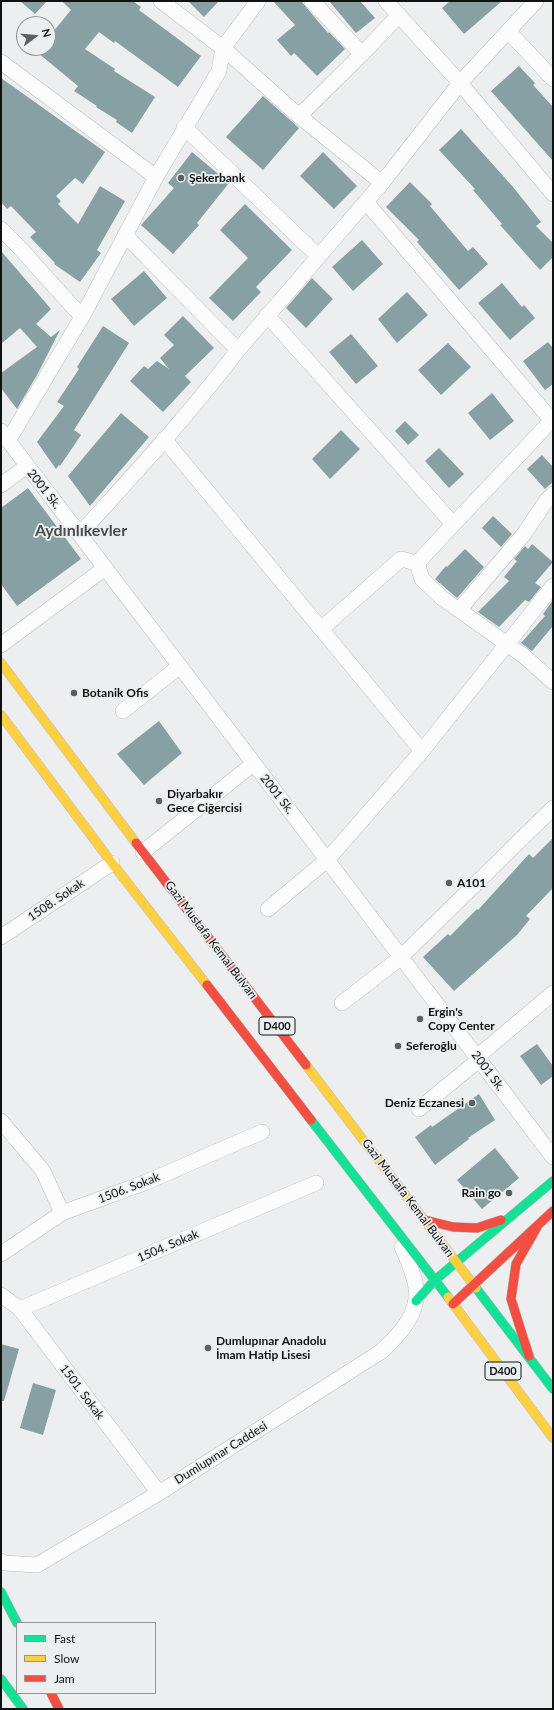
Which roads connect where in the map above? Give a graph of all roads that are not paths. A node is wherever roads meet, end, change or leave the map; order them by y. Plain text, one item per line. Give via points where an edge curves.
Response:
1 (161, 1) edge
2 (258, 1) edge
3 (312, 1) edge
4 (386, 1) edge
5 (536, 1) edge
6 (399, 15) junction
7 (509, 32) junction
8 (223, 48) junction
9 (362, 54) junction
10 (1, 62) edge
11 (553, 79) edge
12 (460, 83) junction
13 (299, 116) junction
14 (184, 127) junction
15 (156, 177) junction
16 (382, 183) junction
17 (553, 194) edge
18 (366, 202) junction
19 (1, 229) edge
20 (125, 235) junction
21 (318, 256) junction
22 (267, 315) junction
23 (82, 317) junction
24 (238, 350) junction
25 (553, 421) edge
26 (5, 436) edge
27 (164, 439) junction
28 (27, 466) junction
29 (1, 485) edge
30 (553, 494) edge
31 (453, 524) junction
32 (80, 534) junction
33 (417, 563) junction
34 (105, 568) junction
35 (553, 586) edge
36 (459, 610) junction
37 (321, 629) junction
38 (506, 643) junction
39 (1, 645) edge
40 (1, 663) edge
41 (180, 666) junction
42 (553, 682) edge
43 (123, 711) dead end
44 (1, 715) edge
45 (422, 751) junction
46 (253, 764) junction
47 (553, 808) edge
48 (143, 852) junction
49 (328, 859) junction
50 (112, 862) junction
51 (268, 909) dead end
52 (1, 938) edge
53 (400, 958) junction
54 (553, 993) edge
55 (342, 1003) dead end
56 (479, 1058) junction
57 (419, 1109) dead end
58 (1, 1121) edge
59 (262, 1132) dead end
60 (553, 1157) edge
61 (553, 1181) edge
62 (316, 1183) dead end
63 (553, 1211) edge
64 (62, 1213) junction
65 (509, 1217) junction
66 (425, 1220) junction
67 (394, 1227) junction
68 (537, 1227) junction
69 (1, 1254) edge
70 (457, 1261) junction
71 (435, 1280) junction
72 (474, 1284) junction
73 (1, 1295) edge
74 (416, 1301) junction
75 (453, 1304) junction
76 (20, 1309) junction
77 (530, 1359) junction
78 (553, 1389) edge
79 (553, 1438) edge
80 (159, 1493) junction
81 (1, 1561) edge
82 (1, 1592) edge
83 (9, 1606) junction
84 (5, 1616) dead end
85 (17, 1622) edge
86 (1, 1679) edge
87 (52, 1694) edge
88 (23, 1709) edge
89 (59, 1709) edge

1 - 8 street
2 - 8 street
3 - 9 street
4 - 6 street
5 - 7 street
6 - 9 street
6 - 12 street
7 - 11 street
7 - 12 street
8 - 13 street
8 - 14 street via 219,70
9 - 13 street
10 - 15 street
12 - 16 street
12 - 17 street
13 - 16 street
14 - 15 street
14 - 21 street
15 - 20 street
16 - 18 street
18 - 21 street
18 - 25 street
19 - 23 street
20 - 23 street
20 - 24 street
21 - 22 street
22 - 24 street
22 - 31 street
23 - 26 street
24 - 27 street
25 - 31 street
26 - 28 street, 2001 Sk.
27 - 32 street
27 - 37 street
28 - 29 street
28 - 32 street, 2001 Sk.
30 - 36 street via 524,534
31 - 33 street
32 - 34 street, 2001 Sk.
33 - 36 street via 422,579
33 - 37 street via 401,559
34 - 39 street
34 - 41 street, 2001 Sk.
35 - 38 street
36 - 38 street
37 - 45 street
38 - 42 street
38 - 45 street
40 - 48 main road, Gazi Mustafa Kemal Bulvarı / D400
41 - 43 street
41 - 46 street, 2001 Sk.
44 - 50 main road, D400
45 - 49 street
46 - 48 street
46 - 49 street, 2001 Sk.
47 - 53 street
48 - 66 main road, Gazi Mustafa Kemal Bulvarı / D400
49 - 51 street
49 - 53 street, 2001 Sk.
50 - 52 street, 1508. Sokak
50 - 67 main road, D400
53 - 55 street
53 - 56 street, 2001 Sk.
54 - 56 street
56 - 57 street
56 - 60 street, 2001 Sk.
58 - 64 street via 43,1171
59 - 64 street, 1506. Sokak via 144,1183
61 - 65 main road, Dumlupınar Caddesi
62 - 76 street, 1504. Sokak
63 - 68 main road
64 - 69 street, 1506. Sokak
65 - 66 main road via 477,1228 453,1227
65 - 70 main road, Dumlupınar Caddesi
66 - 70 main road, Gazi Mustafa Kemal Bulvarı / D400
67 - 71 main road, D400
67 - 74 street, Dumlupınar Caddesi via 416,1283
68 - 72 main road
68 - 77 main road via 516,1264 511,1299
70 - 71 main road, Dumlupınar Caddesi
70 - 72 main road, Gazi Mustafa Kemal Bulvarı / D400
71 - 74 main road, Dumlupınar Caddesi
71 - 75 main road, D400
72 - 75 main road
72 - 77 main road, Gazi Mustafa Kemal Bulvarı / D400
73 - 76 street, 1501. Sokak
74 - 80 street, Dumlupınar Caddesi via 401,1333 382,1351
75 - 79 main road, D400
76 - 80 street, 1501. Sokak
77 - 78 main road, Gazi Mustafa Kemal Bulvarı / D400
80 - 81 street, Dumlupınar Caddesi via 37,1565
82 - 83 main road
83 - 84 main road
83 - 85 main road
86 - 88 main road
87 - 89 main road

